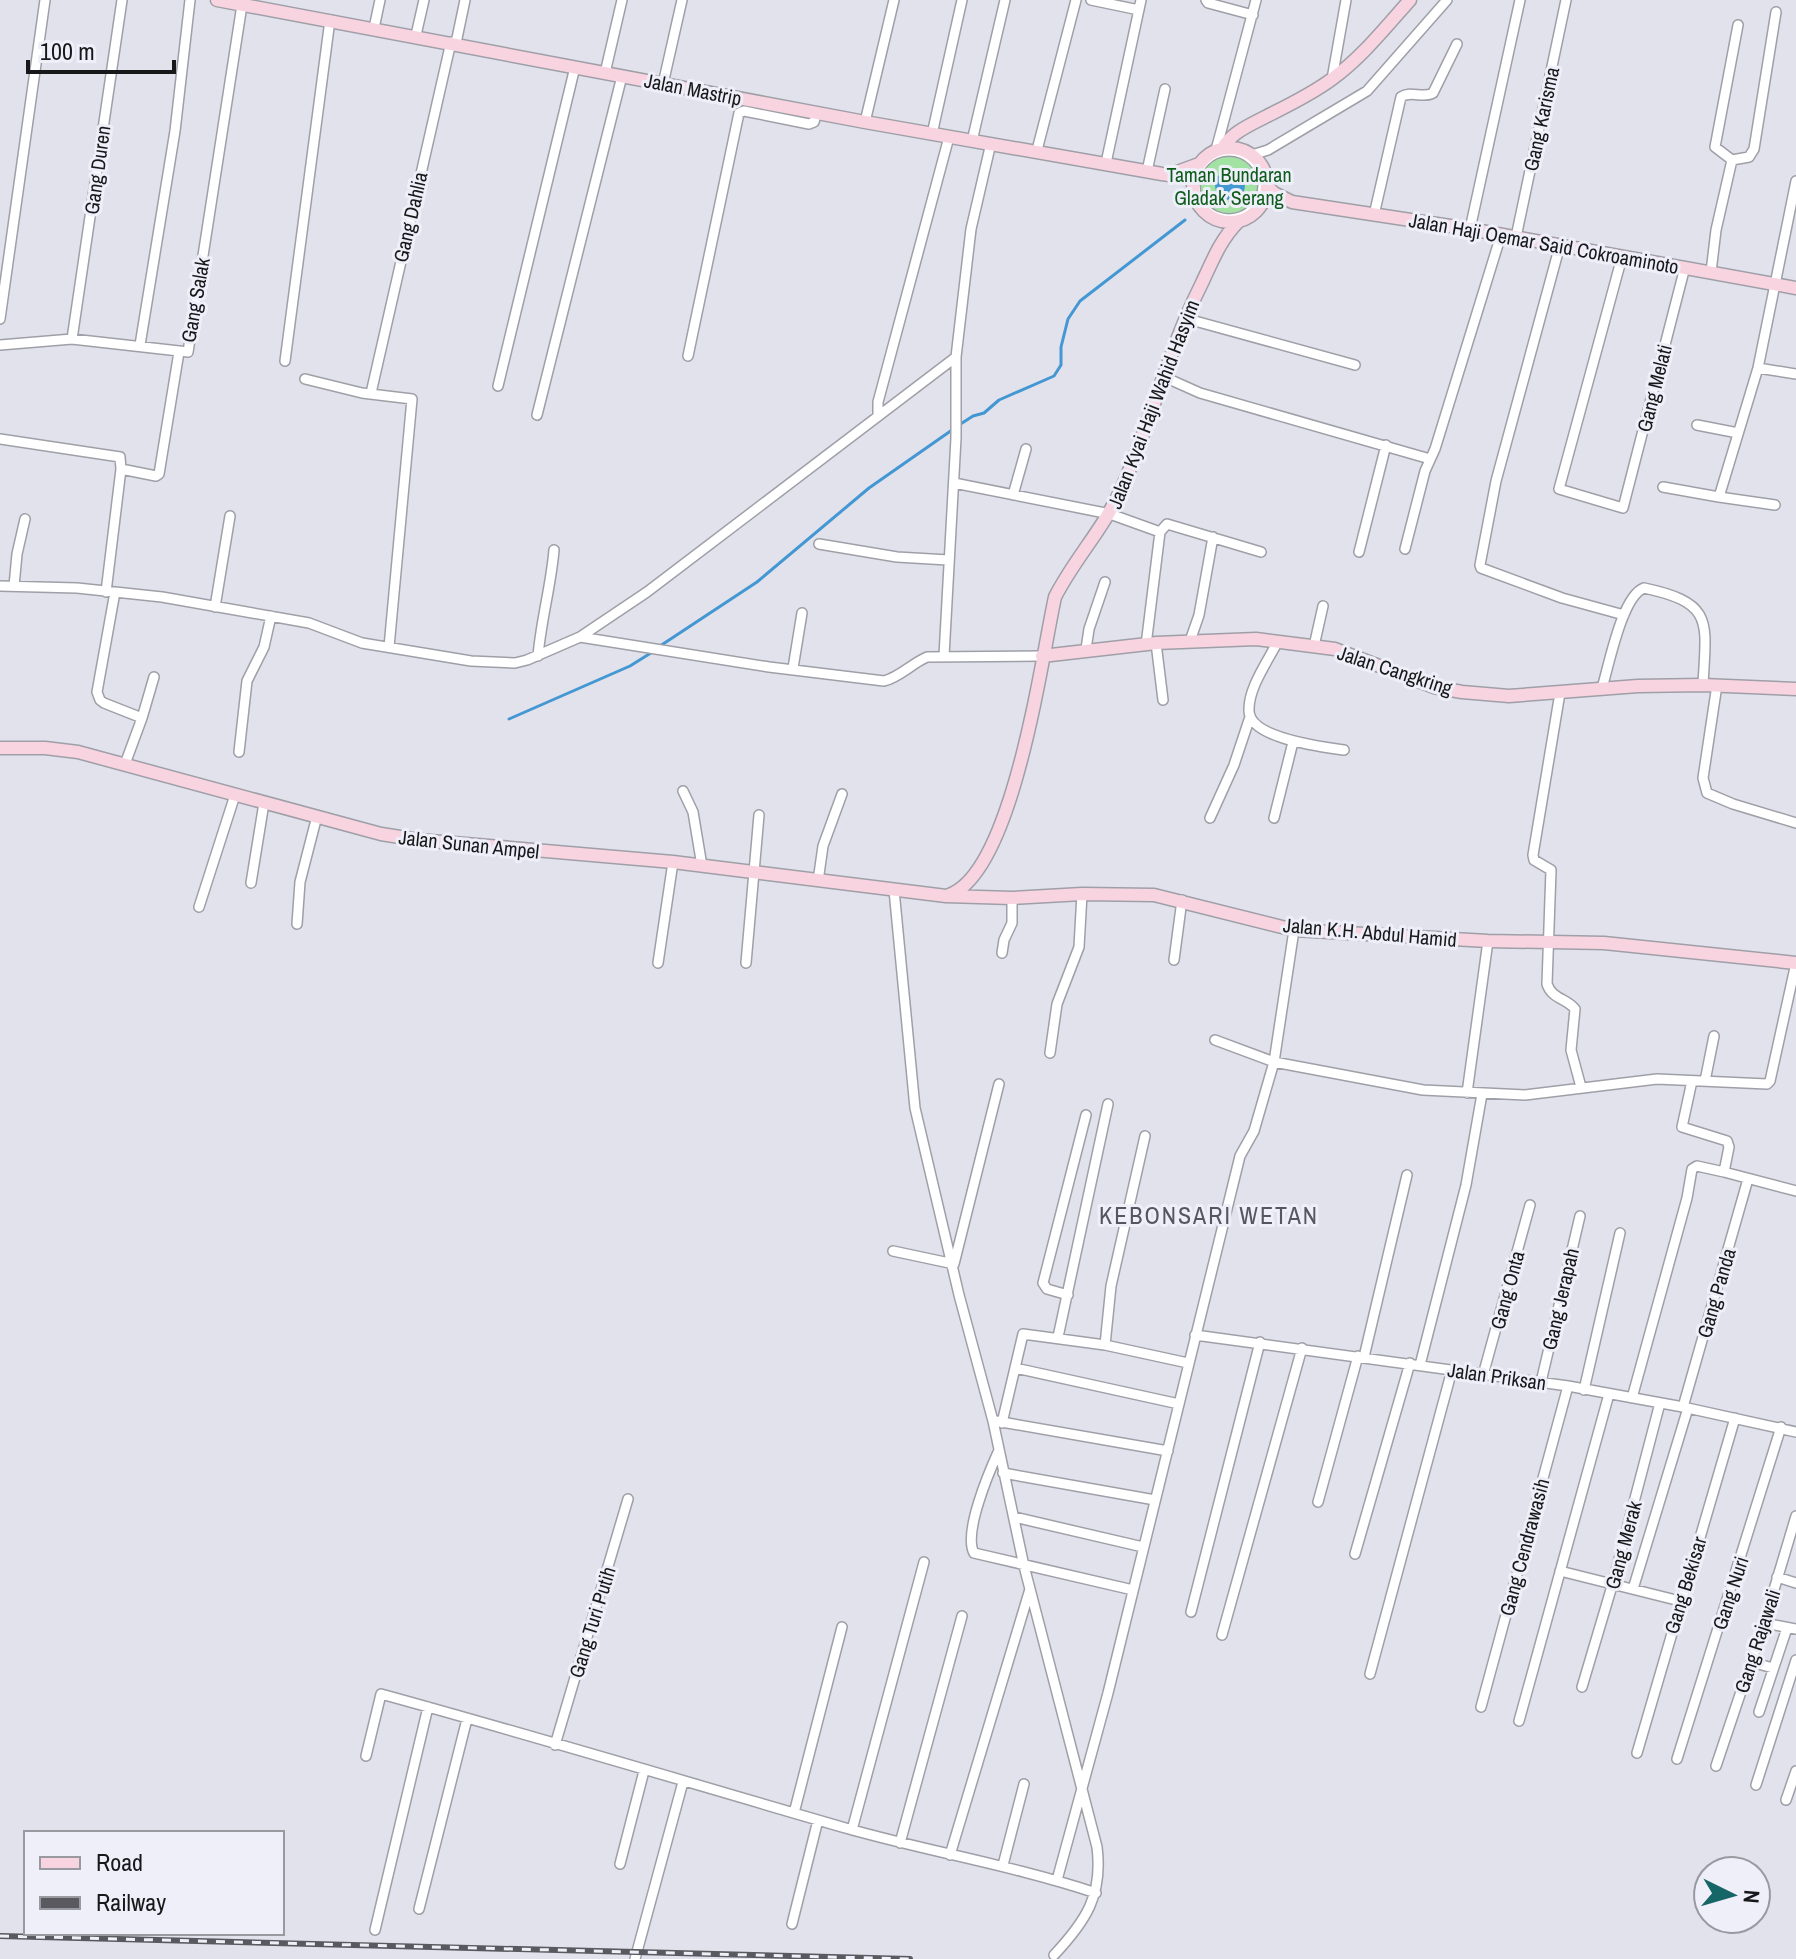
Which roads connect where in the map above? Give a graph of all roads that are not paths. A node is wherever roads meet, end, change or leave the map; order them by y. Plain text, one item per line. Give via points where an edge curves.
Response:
1 (45, 0) edge
2 (122, 0) edge
3 (190, 0) edge
4 (217, 0) edge
5 (380, 0) edge
6 (424, 0) edge
7 (465, 0) edge
8 (622, 0) edge
9 (682, 0) edge
10 (894, 0) edge
11 (962, 0) edge
12 (1005, 0) edge
13 (1076, 0) edge
14 (1091, 0) edge
15 (1206, 0) edge
16 (1256, 0) edge
17 (1346, 0) edge
18 (1410, 0) edge
19 (1447, 0) edge
20 (1520, 0) edge
21 (1566, 0) edge
22 (242, 5) junction
23 (277, 5) edge
24 (1140, 5) edge
25 (1776, 12) dead end
26 (1253, 15) junction
27 (330, 20) junction
28 (1738, 25) dead end
29 (374, 28) junction
30 (416, 35) junction
31 (453, 42) junction
32 (1457, 44) dead end
33 (575, 67) junction
34 (605, 73) junction
35 (622, 76) junction
36 (1332, 79) junction
37 (663, 84) junction
38 (1165, 89) dead end
39 (745, 105) junction
40 (865, 122) junction
41 (1246, 127) junction
42 (932, 134) junction
43 (949, 137) junction
44 (972, 141) junction
45 (991, 143) junction
46 (1219, 149) junction
47 (1037, 150) junction
48 (1247, 152) junction
49 (1732, 160) junction
50 (1106, 163) junction
51 (1199, 164) junction
52 (1147, 171) junction
53 (1169, 175) junction
54 (1796, 181) edge
55 (1267, 186) junction
56 (1194, 197) junction
57 (1292, 202) junction
58 (1255, 210) junction
59 (1374, 215) junction
60 (1215, 220) junction
61 (1238, 222) junction
62 (1470, 229) junction
63 (1501, 235) junction
64 (1516, 237) junction
65 (1560, 245) junction
66 (1218, 249) junction
67 (1622, 257) junction
68 (1685, 267) junction
69 (1711, 272) junction
70 (1776, 285) junction
71 (1796, 288) edge
72 (1184, 318) junction
73 (0, 319) edge
74 (72, 339) junction
75 (0, 345) edge
76 (140, 345) junction
77 (179, 352) junction
78 (688, 356) dead end
79 (956, 357) junction
80 (285, 361) dead end
81 (1355, 365) dead end
82 (1758, 368) junction
83 (1796, 374) edge
84 (1162, 376) junction
85 (305, 379) dead end
86 (498, 386) dead end
87 (371, 393) junction
88 (878, 414) junction
89 (537, 415) dead end
90 (1697, 425) dead end
91 (1738, 433) junction
92 (0, 439) edge
93 (1386, 445) junction
94 (1026, 449) dead end
95 (1430, 459) junction
96 (121, 469) junction
97 (954, 483) junction
98 (1663, 487) dead end
99 (1013, 495) junction
100 (1719, 497) junction
101 (1775, 505) dead end
102 (1110, 514) junction
103 (230, 516) dead end
104 (25, 519) dead end
105 (1160, 532) junction
106 (1213, 537) junction
107 (819, 544) dead end
108 (1405, 549) dead end
109 (554, 550) dead end
110 (1261, 552) dead end
111 (1359, 552) dead end
112 (948, 560) junction
113 (1105, 582) dead end
114 (0, 586) edge
115 (14, 586) junction
116 (110, 592) junction
117 (1323, 606) dead end
118 (215, 607) junction
119 (802, 613) dead end
120 (1624, 615) junction
121 (271, 616) junction
122 (580, 637) junction
123 (1190, 641) junction
124 (1278, 641) junction
125 (1151, 644) junction
126 (1314, 646) junction
127 (389, 647) junction
128 (1086, 649) junction
129 (538, 656) junction
130 (944, 656) junction
131 (1042, 656) junction
132 (793, 668) junction
133 (154, 677) dead end
134 (1703, 685) junction
135 (1717, 685) junction
136 (1602, 688) junction
137 (1796, 689) edge
138 (1560, 693) junction
139 (1163, 700) dead end
140 (1250, 717) junction
141 (139, 726) junction
142 (1293, 742) junction
143 (0, 748) edge
144 (1344, 750) dead end
145 (239, 752) dead end
146 (128, 756) junction
147 (683, 791) dead end
148 (842, 794) dead end
149 (235, 795) junction
150 (264, 803) junction
151 (759, 815) dead end
152 (317, 816) junction
153 (1210, 818) dead end
154 (1274, 818) dead end
155 (1796, 823) edge
156 (673, 862) junction
157 (702, 866) junction
158 (754, 872) junction
159 (977, 872) junction
160 (818, 881) junction
161 (251, 883) dead end
162 (894, 890) junction
163 (1082, 894) junction
164 (946, 896) junction
165 (990, 898) junction
166 (1012, 898) junction
167 (1182, 900) junction
168 (199, 907) dead end
169 (297, 924) dead end
170 (1294, 930) junction
171 (1488, 941) junction
172 (1550, 942) junction
173 (1002, 953) dead end
174 (1174, 960) dead end
175 (658, 963) dead end
176 (746, 963) dead end
177 (1796, 963) edge
178 (1714, 1036) dead end
179 (1215, 1040) dead end
180 (1050, 1053) dead end
181 (1274, 1062) junction
182 (1692, 1081) junction
183 (1705, 1081) junction
184 (999, 1084) dead end
185 (1581, 1087) junction
186 (1467, 1093) junction
187 (1482, 1094) junction
188 (1108, 1104) dead end
189 (1086, 1115) dead end
190 (1145, 1136) dead end
191 (1724, 1172) junction
192 (1407, 1175) dead end
193 (1748, 1179) junction
194 (1796, 1191) edge
195 (1530, 1205) dead end
196 (1580, 1216) dead end
197 (1620, 1233) dead end
198 (893, 1251) dead end
199 (954, 1264) junction
200 (1068, 1295) junction
201 (1195, 1335) junction
202 (1058, 1337) junction
203 (1260, 1342) junction
204 (1105, 1345) junction
205 (1302, 1348) junction
206 (1361, 1356) junction
207 (1188, 1363) junction
208 (1415, 1364) junction
209 (1015, 1368) junction
210 (1452, 1370) junction
211 (1483, 1375) junction
212 (1541, 1382) junction
213 (1568, 1386) junction
214 (1584, 1390) junction
215 (1609, 1394) junction
216 (1632, 1398) junction
217 (1660, 1403) junction
218 (1179, 1404) junction
219 (1685, 1408) junction
220 (1735, 1418) junction
221 (997, 1422) junction
222 (1781, 1427) junction
223 (1796, 1432) edge
224 (999, 1450) junction
225 (1168, 1451) junction
226 (1003, 1473) junction
227 (628, 1499) dead end
228 (1155, 1500) junction
229 (1318, 1502) dead end
230 (1796, 1516) edge
231 (1014, 1517) junction
232 (1792, 1538) edge
233 (1143, 1547) junction
234 (1355, 1554) dead end
235 (924, 1562) dead end
236 (1024, 1566) junction
237 (1560, 1571) junction
238 (1777, 1577) junction
239 (1796, 1583) edge
240 (1031, 1586) junction
241 (1612, 1586) junction
242 (1633, 1589) junction
243 (1133, 1590) junction
244 (1680, 1601) junction
245 (1191, 1612) dead end
246 (962, 1616) dead end
247 (1764, 1623) junction
248 (842, 1627) dead end
249 (1792, 1628) edge
250 (1222, 1635) dead end
251 (1796, 1660) edge
252 (1751, 1662) junction
253 (1773, 1668) junction
254 (1370, 1674) dead end
255 (1582, 1687) dead end
256 (428, 1707) junction
257 (1481, 1707) dead end
258 (1759, 1712) dead end
259 (467, 1719) junction
260 (1519, 1721) dead end
261 (555, 1745) junction
262 (1637, 1753) dead end
263 (366, 1756) dead end
264 (1677, 1759) dead end
265 (1716, 1766) dead end
266 (644, 1771) junction
267 (1796, 1771) edge
268 (683, 1782) junction
269 (1024, 1784) dead end
270 (1756, 1785) dead end
271 (1083, 1793) junction
272 (1786, 1800) dead end
273 (794, 1813) junction
274 (818, 1820) junction
275 (852, 1830) junction
276 (900, 1843) junction
277 (950, 1855) junction
278 (620, 1864) dead end
279 (1003, 1865) junction
280 (1057, 1880) junction
281 (1096, 1893) junction
282 (419, 1909) dead end
283 (792, 1924) dead end
284 (375, 1930) dead end
285 (1054, 1955) dead end
286 (635, 1959) edge

1 - 73 street
2 - 74 street, Gang Duren
3 - 76 street
4 - 22 main road, Jalan Mastrip
5 - 29 street
6 - 30 street
7 - 31 street, Gang Dahlia
8 - 34 street
9 - 37 street
10 - 40 street
11 - 42 street
12 - 44 street
13 - 47 street
14 - 24 street
15 - 26 street
16 - 26 street
17 - 36 street
18 - 36 main road
19 - 48 street via 1367,91 1268,150
20 - 62 street
21 - 64 street, Gang Karisma
22 - 23 main road, Jalan Mastrip
22 - 77 street, Gang Salak via 190,348
23 - 27 main road, Jalan Mastrip
24 - 50 street
25 - 49 street via 1754,149 1749,157
26 - 46 street
27 - 29 main road, Jalan Mastrip
27 - 80 street
28 - 49 street via 1715,147
29 - 30 main road, Jalan Mastrip
30 - 31 main road, Jalan Mastrip
31 - 33 main road, Jalan Mastrip
31 - 87 street, Gang Dahlia
32 - 59 street via 1433,93 1401,97
33 - 34 main road, Jalan Mastrip
33 - 86 street
34 - 35 main road, Jalan Mastrip
35 - 37 main road, Jalan Mastrip
35 - 89 street
36 - 41 main road
37 - 39 main road, Jalan Mastrip
38 - 52 street
39 - 40 main road, Jalan Mastrip
39 - 78 street via 739,113
40 - 42 main road, Jalan Mastrip
41 - 46 main road
41 - 48 main road
42 - 43 main road, Jalan Mastrip
43 - 44 main road, Jalan Mastrip
43 - 88 street
44 - 45 main road, Jalan Mastrip
45 - 47 main road, Jalan Mastrip
45 - 79 street via 971,229
46 - 48 main road
46 - 51 main road
47 - 50 main road, Jalan Mastrip
48 - 55 main road via 1266,174
49 - 69 street
50 - 52 main road, Jalan Mastrip
51 - 53 main road
51 - 56 main road
52 - 53 main road, Jalan Mastrip
53 - 56 main road
54 - 70 street
55 - 57 main road
55 - 58 main road
56 - 60 main road
57 - 58 main road
57 - 59 main road, Jalan Haji Oemar Said Cokroaminoto
58 - 58 street via 1263,190 1252,160 1233,151 1205,162 1196,192 1208,212 1230,219
58 - 61 main road
59 - 62 main road, Jalan Haji Oemar Said Cokroaminoto
60 - 61 main road
60 - 66 main road
61 - 66 main road, Jalan Kyai Haji Wahid Hasyim
62 - 63 main road, Jalan Haji Oemar Said Cokroaminoto
63 - 64 main road, Jalan Haji Oemar Said Cokroaminoto
63 - 95 street
64 - 65 main road, Jalan Haji Oemar Said Cokroaminoto
65 - 67 main road, Jalan Haji Oemar Said Cokroaminoto
65 - 120 street via 1496,481 1480,565 1562,598
66 - 72 main road, Jalan Kyai Haji Wahid Hasyim
67 - 68 main road, Jalan Haji Oemar Said Cokroaminoto
67 - 68 street, Gang Melati via 1559,489 1623,508
68 - 69 main road, Jalan Haji Oemar Said Cokroaminoto
69 - 70 main road, Jalan Haji Oemar Said Cokroaminoto
70 - 71 main road, Jalan Haji Oemar Said Cokroaminoto
70 - 82 street
72 - 81 street
72 - 84 main road, Jalan Kyai Haji Wahid Hasyim
74 - 75 street
74 - 76 street
76 - 77 street
77 - 96 street, Gang Salak via 160,472 156,476
79 - 88 street
79 - 97 street
82 - 83 street
82 - 91 street
84 - 93 street via 1200,393
84 - 102 main road, Jalan Kyai Haji Wahid Hasyim
85 - 87 street
87 - 127 street via 412,402
88 - 122 street via 695,556
90 - 91 street
91 - 100 street
92 - 96 street via 120,457
93 - 95 street
93 - 111 street
94 - 99 street
95 - 108 street
96 - 116 street
97 - 99 street
97 - 112 street
98 - 100 street
99 - 102 street
100 - 101 street
102 - 105 street
102 - 131 main road, Jalan Kyai Haji Wahid Hasyim via 1055,597
103 - 118 street
104 - 115 street
105 - 106 street via 1166,524
105 - 125 street
106 - 110 street
106 - 123 street
107 - 112 street
109 - 129 street
112 - 130 street
113 - 128 street
114 - 115 street
115 - 116 street
116 - 118 street
116 - 141 street via 98,697
117 - 126 street
118 - 121 street
119 - 132 street
120 - 134 street via 1633,595 1644,588 1688,601 1706,631
120 - 136 street
121 - 127 street
121 - 145 street via 264,647 247,681
122 - 129 street
122 - 132 street
123 - 124 main road, Jalan Cangkring
123 - 125 main road, Jalan Cangkring
124 - 126 main road, Jalan Cangkring
124 - 140 street via 1252,693
125 - 128 main road, Jalan Cangkring
125 - 139 street
126 - 138 main road, Jalan Cangkring via 1342,651 1442,689 1509,696
127 - 129 street via 471,661 515,663
128 - 131 main road, Jalan Cangkring
130 - 131 street
130 - 132 street via 927,657 884,681
131 - 159 main road, Jalan Kyai Haji Wahid Hasyim via 1014,785 998,833
133 - 141 street
134 - 135 main road, Jalan Cangkring
134 - 136 main road, Jalan Cangkring
135 - 137 main road, Jalan Cangkring
135 - 155 street via 1703,778 1707,793
136 - 138 main road, Jalan Cangkring
138 - 172 street via 1533,855 1551,870
140 - 142 street
140 - 153 street
141 - 146 street
142 - 144 street
142 - 154 street
143 - 146 main road, Jalan Sunan Ampel
146 - 149 main road, Jalan Sunan Ampel
147 - 157 street via 692,809
148 - 160 street via 823,846
149 - 150 main road, Jalan Sunan Ampel
149 - 168 street
150 - 152 main road, Jalan Sunan Ampel
150 - 161 street
151 - 158 street
152 - 156 main road, Jalan Sunan Ampel via 419,840
152 - 169 street via 300,882
156 - 157 main road, Jalan Sunan Ampel
156 - 175 street
157 - 158 main road, Jalan Sunan Ampel
158 - 160 main road, Jalan Sunan Ampel
158 - 176 street
159 - 164 main road via 960,891
159 - 165 main road via 980,889
160 - 162 main road, Jalan Sunan Ampel
162 - 164 main road, Jalan Sunan Ampel
162 - 199 street via 915,1108
163 - 166 main road, Jalan K.H. Abdul Hamid
163 - 167 main road, Jalan K.H. Abdul Hamid
163 - 180 street via 1079,947 1057,1004
164 - 165 main road, Jalan K.H. Abdul Hamid
165 - 166 main road, Jalan K.H. Abdul Hamid
166 - 173 street via 1012,923
167 - 170 main road, Jalan K.H. Abdul Hamid
167 - 174 street
170 - 171 main road, Jalan K.H. Abdul Hamid
170 - 181 street
171 - 172 main road, Jalan K.H. Abdul Hamid
171 - 186 street
172 - 177 main road, Jalan K.H. Abdul Hamid
172 - 185 street via 1547,984 1575,1009 1571,1050
177 - 183 street via 1769,1083
178 - 183 street
179 - 181 street
181 - 186 street via 1423,1090
181 - 201 street via 1254,1131 1240,1156
182 - 183 street
182 - 185 street
182 - 191 street via 1682,1127 1727,1141
184 - 199 street
185 - 187 street via 1525,1095
186 - 187 street
187 - 208 street via 1466,1185
188 - 200 street
189 - 200 street via 1043,1283
190 - 204 street via 1111,1286
191 - 193 street
191 - 216 street via 1692,1169
192 - 206 street
193 - 194 street
193 - 219 street, Gang Panda
195 - 211 street, Gang Onta
196 - 212 street, Gang Jerapah
197 - 214 street
198 - 199 street
199 - 221 street
200 - 202 street
201 - 203 street, Jalan Priksan
201 - 207 street
202 - 204 street
202 - 209 street via 1023,1334
203 - 205 street, Jalan Priksan
203 - 245 street
204 - 207 street
205 - 206 street, Jalan Priksan
205 - 250 street
206 - 208 street, Jalan Priksan
206 - 229 street
207 - 218 street
208 - 210 street, Jalan Priksan
208 - 234 street
209 - 218 street
209 - 221 street
210 - 211 street, Jalan Priksan
210 - 254 street
211 - 212 street, Jalan Priksan
212 - 213 street, Jalan Priksan
213 - 214 street, Jalan Priksan
213 - 257 street, Gang Cendrawasih
214 - 215 street, Jalan Priksan
215 - 216 street, Jalan Priksan
215 - 237 street
216 - 217 street, Jalan Priksan
217 - 219 street, Jalan Priksan
217 - 241 street, Gang Merak
218 - 225 street
219 - 220 street, Jalan Priksan
219 - 242 street, Gang Panda
220 - 222 street, Jalan Priksan
220 - 244 street, Gang Bekisar
221 - 224 street
221 - 225 street
222 - 223 street, Jalan Priksan
222 - 264 street, Gang Nuri
224 - 226 street
224 - 236 street via 985,1483 971,1550
225 - 228 street
226 - 228 street
226 - 231 street
227 - 261 street, Gang Turi Putih
228 - 233 street
230 - 232 street, Gang Rajawali
231 - 233 street
231 - 236 street
232 - 238 street, Gang Rajawali
233 - 243 street
235 - 275 street
236 - 240 street
236 - 243 street
237 - 241 street
237 - 260 street
238 - 239 street
238 - 247 street, Gang Rajawali
240 - 271 street
240 - 277 street
241 - 242 street
241 - 255 street, Gang Merak
242 - 244 street
243 - 271 street
244 - 262 street, Gang Bekisar
246 - 276 street
247 - 249 street
247 - 252 street, Gang Rajawali
248 - 273 street
249 - 253 street
251 - 270 street
252 - 253 street
252 - 265 street, Gang Rajawali
253 - 258 street
256 - 259 street
256 - 263 street via 381,1694
256 - 284 street
259 - 261 street
259 - 282 street
261 - 266 street
266 - 268 street
266 - 278 street
267 - 272 street
268 - 273 street
268 - 286 street
269 - 279 street
271 - 280 street
271 - 281 street via 1097,1847
273 - 274 street
274 - 275 street
274 - 283 street
275 - 276 street
276 - 277 street
277 - 279 street
279 - 280 street
280 - 281 street
281 - 285 street via 1078,1929

